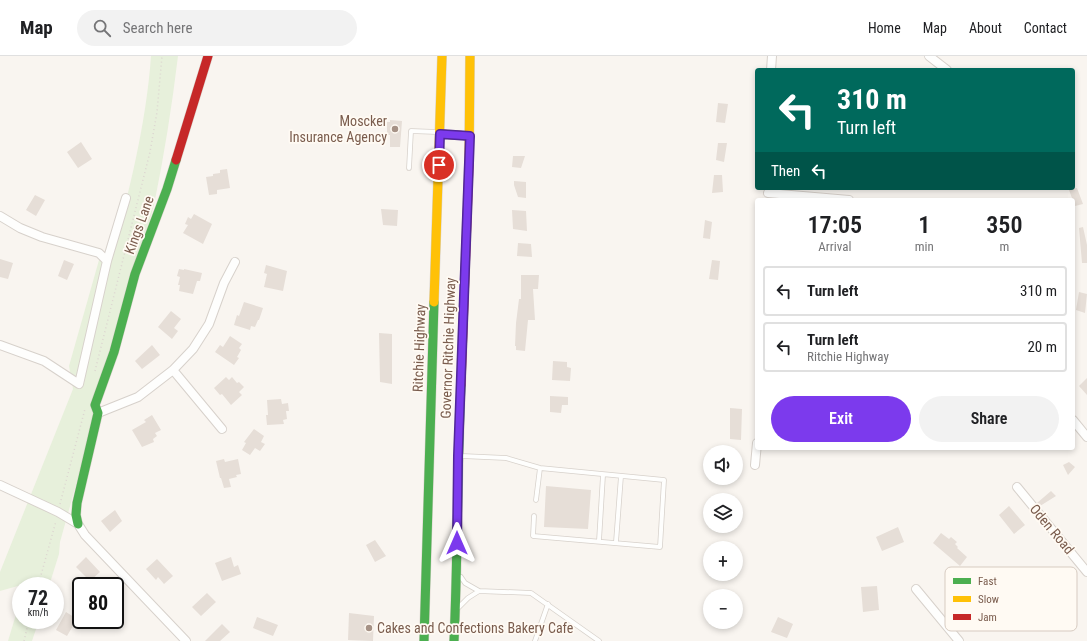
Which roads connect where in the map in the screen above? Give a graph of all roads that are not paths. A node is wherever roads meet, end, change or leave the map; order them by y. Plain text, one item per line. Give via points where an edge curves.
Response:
1 (208, 56) edge
2 (442, 56) edge
3 (470, 56) edge
4 (772, 56) edge
5 (929, 56) edge
6 (771, 68) edge
7 (944, 68) edge
8 (440, 133) junction
9 (470, 136) junction
10 (409, 168) dead end
11 (768, 194) edge
12 (126, 198) dead end
13 (822, 198) edge
14 (0, 216) edge
15 (107, 261) junction
16 (235, 262) dead end
17 (0, 345) edge
18 (173, 370) junction
19 (93, 408) junction
20 (1075, 422) edge
21 (222, 429) dead end
22 (1087, 437) edge
23 (757, 450) edge
24 (458, 456) junction
25 (756, 465) dead end
26 (540, 468) junction
27 (603, 474) junction
28 (621, 476) junction
29 (0, 485) edge
30 (1017, 487) dead end
31 (536, 500) dead end
32 (534, 516) dead end
33 (78, 524) junction
34 (599, 541) junction
35 (618, 542) junction
36 (457, 572) junction
37 (1087, 572) edge
38 (916, 589) dead end
39 (479, 591) junction
40 (548, 604) junction
41 (455, 612) junction
42 (945, 624) edge
43 (951, 631) edge
44 (186, 641) edge
45 (424, 641) edge
46 (454, 641) edge
47 (535, 641) edge
48 (599, 641) edge
49 (959, 641) edge

1 - 19 main road, Kings Lane via 167,189 135,274 114,352
2 - 8 main road, Ritchie Highway
3 - 9 main road, Governor Ritchie Highway
4 - 6 street
5 - 7 street
8 - 9 main road
8 - 10 lane via 411,131
8 - 45 main road, Ritchie Highway
9 - 24 main road, Governor Ritchie Highway
11 - 13 street
12 - 15 street
14 - 15 street via 42,237 99,254
15 - 17 street via 79,384 44,361
16 - 18 street via 224,283 209,324 193,349
18 - 19 street via 138,398
18 - 21 street
19 - 33 main road, Kings Lane via 77,503
20 - 22 street
23 - 25 street
24 - 26 lane via 506,458
24 - 36 main road, Governor Ritchie Highway
26 - 27 lane
26 - 31 lane
27 - 28 lane
27 - 34 lane
28 - 35 lane
28 - 35 lane via 664,480 660,547
29 - 33 street
30 - 37 street, Oden Road
32 - 34 lane via 533,536
33 - 44 street via 85,535
34 - 35 lane
36 - 39 lane via 465,583
36 - 41 main road, Governor Ritchie Highway
38 - 42 street
39 - 40 lane via 531,593
39 - 41 lane
40 - 47 lane
40 - 48 lane
41 - 46 main road, Governor Ritchie Highway
43 - 49 street

